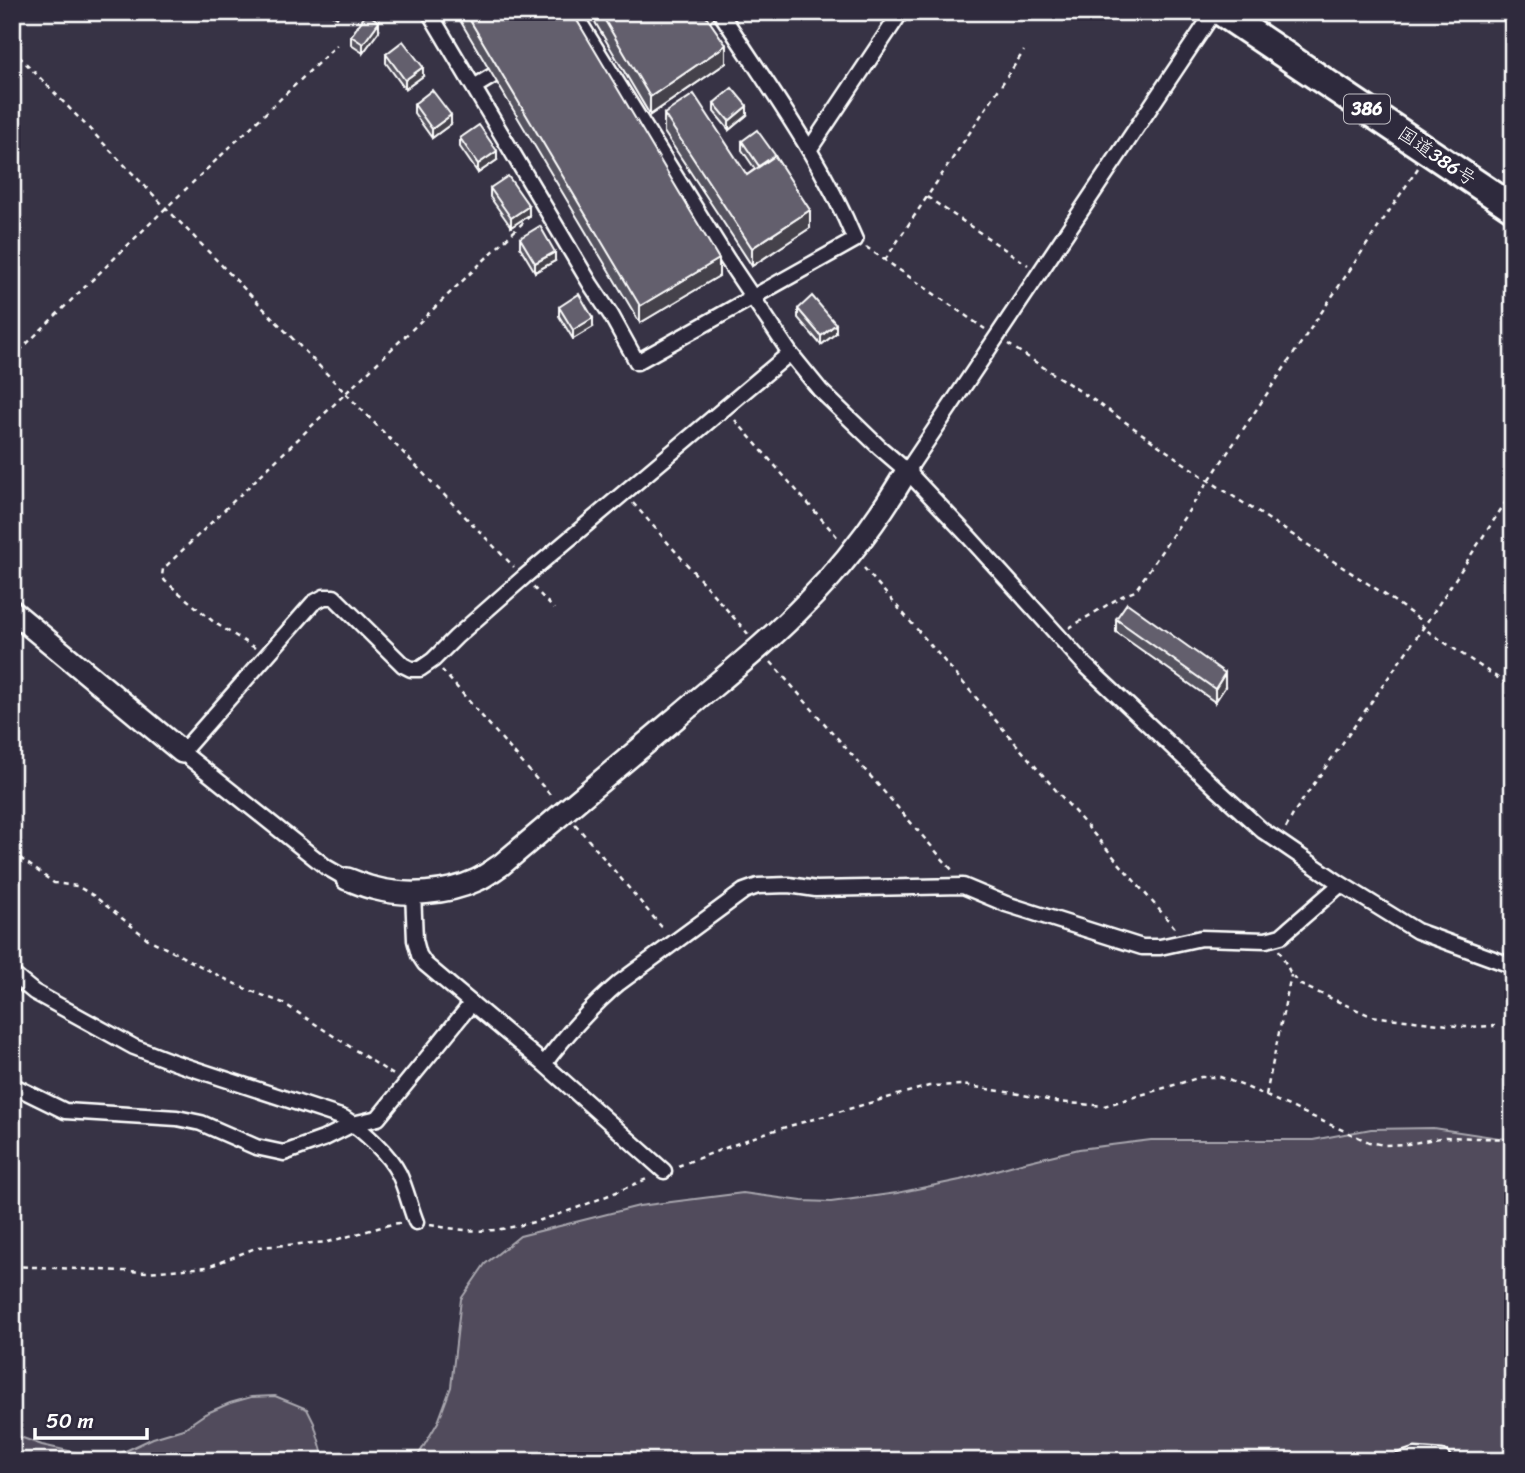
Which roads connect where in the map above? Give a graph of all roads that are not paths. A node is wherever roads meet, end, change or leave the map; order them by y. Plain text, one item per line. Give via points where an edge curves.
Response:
1 (429, 12) edge
2 (720, 12) edge
3 (901, 12) edge
4 (1214, 12) edge
5 (1221, 12) edge
6 (574, 22) edge
7 (521, 59) edge
8 (474, 87) junction
9 (809, 150) junction
10 (1513, 208) edge
11 (754, 297) junction
12 (790, 353) junction
13 (907, 471) junction
14 (12, 611) edge
15 (181, 752) junction
16 (347, 879) joint
17 (1341, 884) junction
18 (413, 892) junction
19 (1513, 967) edge
20 (12, 974) edge
21 (471, 1004) junction
22 (544, 1064) junction
23 (12, 1085) edge
24 (354, 1124) junction
25 (664, 1171) road end
26 (416, 1222) road end
27 (1400, 1461) edge
28 (1444, 1461) edge

1 - 8 street
2 - 9 street
3 - 9 street
4 - 13 street
5 - 10 highway, 国道386号 / 386
6 - 11 street
7 - 8 street
8 - 11 street via 637,362
9 - 11 street via 855,240
11 - 12 street
12 - 13 street via 821,390
12 - 15 street via 420,669 402,665 334,597 324,597
13 - 17 street via 1084,664 1263,831
13 - 18 street via 851,552 759,648 501,866 454,887
14 - 15 street
15 - 16 street
16 - 18 street via 374,889
17 - 19 street via 1418,931
17 - 22 street via 1281,936 1266,940 1201,938 1160,947 1142,947 963,886 758,886 744,891 607,993
18 - 21 street via 419,955
20 - 24 street via 34,992 134,1047
21 - 22 street
21 - 24 street via 378,1118
22 - 25 street
23 - 24 street via 65,1111 177,1118 284,1153
24 - 26 street via 398,1173
27 - 28 street via 1415,1456

